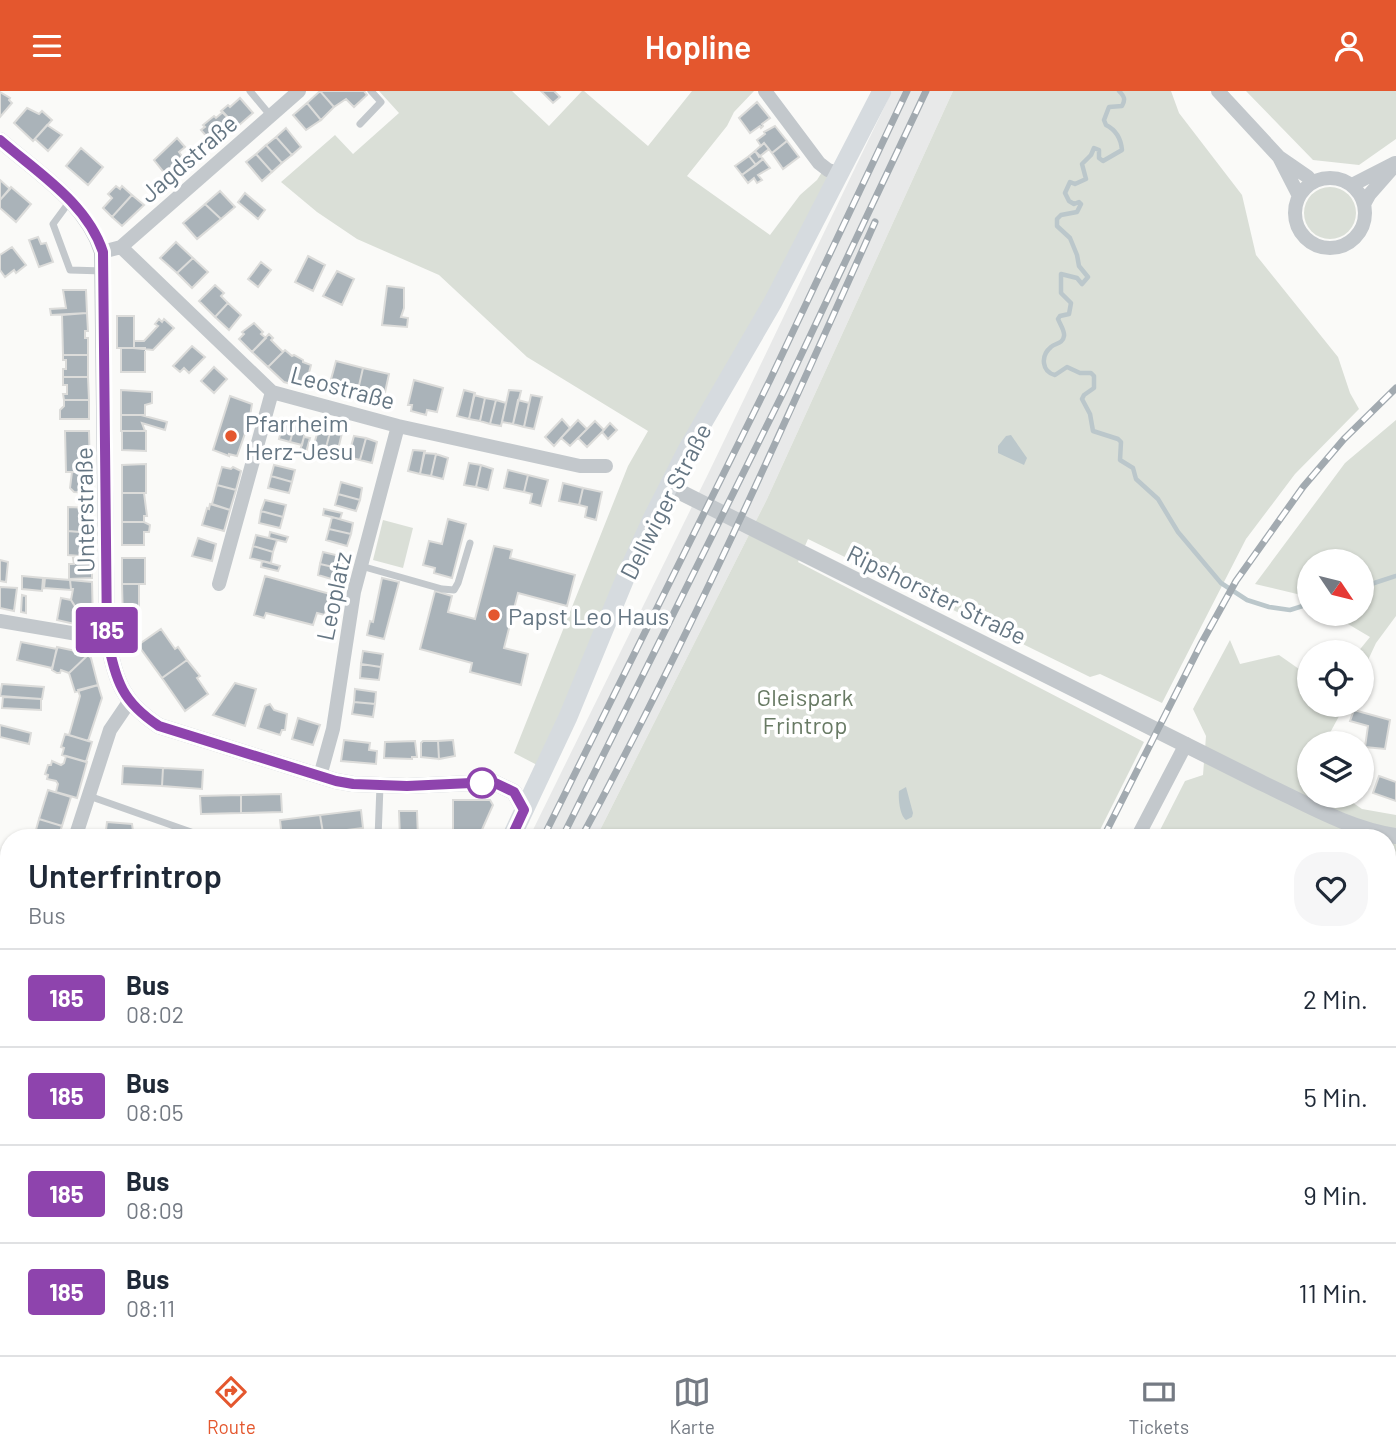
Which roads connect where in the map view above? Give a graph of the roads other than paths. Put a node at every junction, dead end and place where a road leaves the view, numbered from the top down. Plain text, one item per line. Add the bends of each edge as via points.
1 (250, 91) edge
2 (299, 91) edge
3 (371, 91) edge
4 (765, 91) edge
5 (883, 91) edge
6 (1218, 91) edge
7 (270, 115) junction
8 (360, 124) dead end
9 (0, 140) edge
10 (1279, 157) junction
11 (1396, 163) edge
12 (841, 174) junction
13 (1311, 183) junction
14 (1352, 185) junction
15 (1299, 196) junction
16 (70, 201) junction
17 (1364, 204) junction
18 (121, 247) junction
19 (103, 252) junction
20 (104, 271) junction
21 (272, 391) junction
22 (398, 426) junction
23 (606, 466) dead end
24 (668, 486) junction
25 (470, 543) dead end
26 (361, 566) junction
27 (219, 584) dead end
28 (0, 621) edge
29 (107, 639) junction
30 (129, 702) junction
31 (1186, 744) junction
32 (320, 776) junction
33 (380, 785) junction
34 (89, 796) junction
35 (524, 810) junction
36 (78, 829) edge
37 (182, 829) edge
38 (379, 829) edge
39 (515, 829) edge
40 (1143, 829) edge
41 (1365, 829) edge

1 - 7 lane
2 - 7 street, Jagdstraße
3 - 8 lane via 381,102
4 - 12 street via 819,163
5 - 12 main road, Dellwiger Straße
6 - 10 street
7 - 18 street, Jagdstraße
9 - 16 street, Unterstraße
10 - 13 street
10 - 15 street
11 - 14 street
11 - 17 street
12 - 24 main road, Dellwiger Straße
13 - 14 street via 1336,178
13 - 15 street
14 - 17 street
15 - 17 street via 1295,212 1298,229 1324,249 1354,239 1364,222
16 - 19 street, Unterstraße via 88,219
16 - 20 lane via 53,224 71,270
18 - 19 street, Jagdstraße
18 - 21 street, Leostraße
19 - 20 street, Unterstraße
20 - 29 street, Unterstraße
21 - 22 street, Leostraße
21 - 27 street
22 - 23 street, Leostraße via 580,466
22 - 26 street, Leoplatz
24 - 31 street, Ripshorster Straße
24 - 35 main road, Dellwiger Straße
25 - 26 lane via 454,590
26 - 32 street, Leoplatz via 333,729
28 - 29 street
29 - 30 street, Unterstraße via 117,679
30 - 32 street, Unterstraße via 159,726
30 - 34 street via 110,730
31 - 40 street
31 - 41 street, Ripshorster Straße
32 - 33 street, Unterstraße
33 - 35 street, Unterstraße via 493,782 514,792
33 - 38 lane
34 - 36 street
34 - 37 lane
35 - 39 main road, Dellwiger Straße

